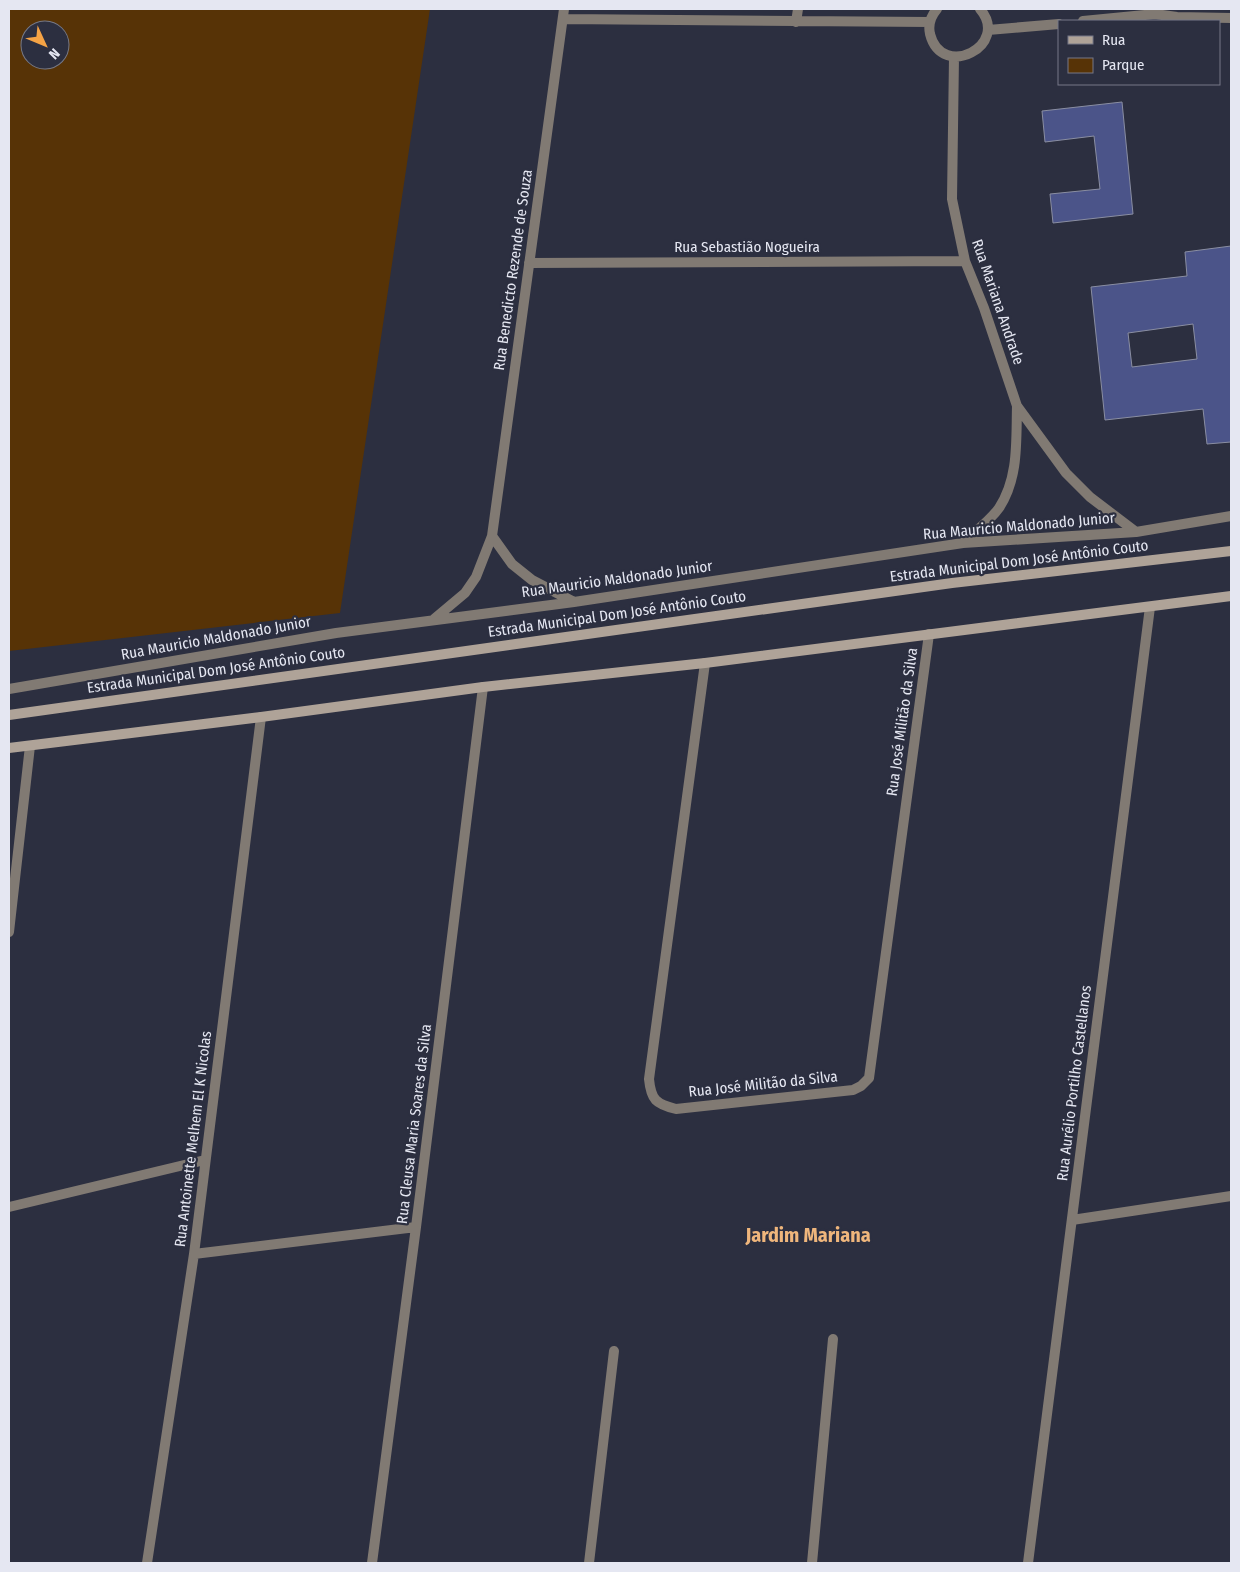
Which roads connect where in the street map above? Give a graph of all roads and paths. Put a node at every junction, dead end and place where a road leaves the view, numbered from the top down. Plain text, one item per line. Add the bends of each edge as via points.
1 (798, 9) edge
2 (937, 9) edge
3 (980, 9) edge
4 (1155, 12) edge
5 (564, 14) edge
6 (1231, 18) edge
7 (1091, 20) edge
8 (796, 22) junction
9 (930, 22) junction
10 (1058, 24) edge
11 (988, 30) junction
12 (954, 57) junction
13 (965, 261) junction
14 (529, 263) junction
15 (1017, 406) junction
16 (1231, 516) edge
17 (1136, 532) junction
18 (492, 536) junction
19 (963, 543) junction
20 (1231, 551) edge
21 (1231, 596) edge
22 (574, 602) junction
23 (1150, 607) junction
24 (434, 619) junction
25 (929, 634) junction
26 (706, 663) junction
27 (483, 687) junction
28 (9, 689) edge
29 (9, 714) edge
30 (261, 718) junction
31 (30, 746) junction
32 (9, 748) edge
33 (9, 932) edge
34 (205, 1160) junction
35 (1231, 1196) edge
36 (9, 1207) edge
37 (1072, 1220) junction
38 (416, 1227) junction
39 (194, 1254) junction
40 (832, 1340) dead end
41 (614, 1351) dead end
42 (147, 1563) edge
43 (372, 1563) edge
44 (588, 1563) edge
45 (812, 1563) edge
46 (1028, 1563) edge

1 - 8 street
2 - 9 street
3 - 11 street via 987,20
4 - 6 street via 1177,17
4 - 7 street
5 - 8 street
5 - 14 street, Rua Benedicto Rezende de Souza
8 - 9 street
9 - 12 street via 932,40 937,48
10 - 11 street
11 - 12 street via 980,48 964,57
12 - 13 street, Rua Mariana Andrade via 952,199
13 - 14 street, Rua Sebastião Nogueira
13 - 15 street, Rua Mariana Andrade
14 - 18 street, Rua Benedicto Rezende de Souza
15 - 17 street via 1066,473 1090,497
15 - 19 street via 1016,461 1011,484 998,508
16 - 17 street, Rua Mauricio Maldonado Junior
17 - 19 street, Rua Mauricio Maldonado Junior
18 - 22 street via 512,564 532,580
18 - 24 street, Rua Benedicto Rezende de Souza via 476,577 465,593
19 - 22 street, Rua Mauricio Maldonado Junior
20 - 29 main road, Estrada Municipal Dom José Antônio Couto via 952,583
21 - 23 main road
22 - 24 street, Rua Mauricio Maldonado Junior
23 - 25 main road
23 - 37 street, Rua Aurélio Portilho Castellanos
24 - 28 street, Rua Mauricio Maldonado Junior
25 - 26 main road
25 - 26 street, Rua José Militão da Silva via 869,1078 853,1090 676,1109 661,1105 650,1093 648,1079
26 - 27 main road
27 - 30 main road
27 - 38 street, Rua Cleusa Maria Soares da Silva
30 - 31 main road
30 - 34 street, Rua Antoinette Melhem El K Nicolas
31 - 32 main road
31 - 33 street
34 - 36 street
34 - 39 street, Rua Antoinette Melhem El K Nicolas
35 - 37 street
37 - 46 street, Rua Aurélio Portilho Castellanos
38 - 39 street
38 - 43 street, Rua Cleusa Maria Soares da Silva
39 - 42 street, Rua Antoinette Melhem El K Nicolas
40 - 45 street
41 - 44 street

